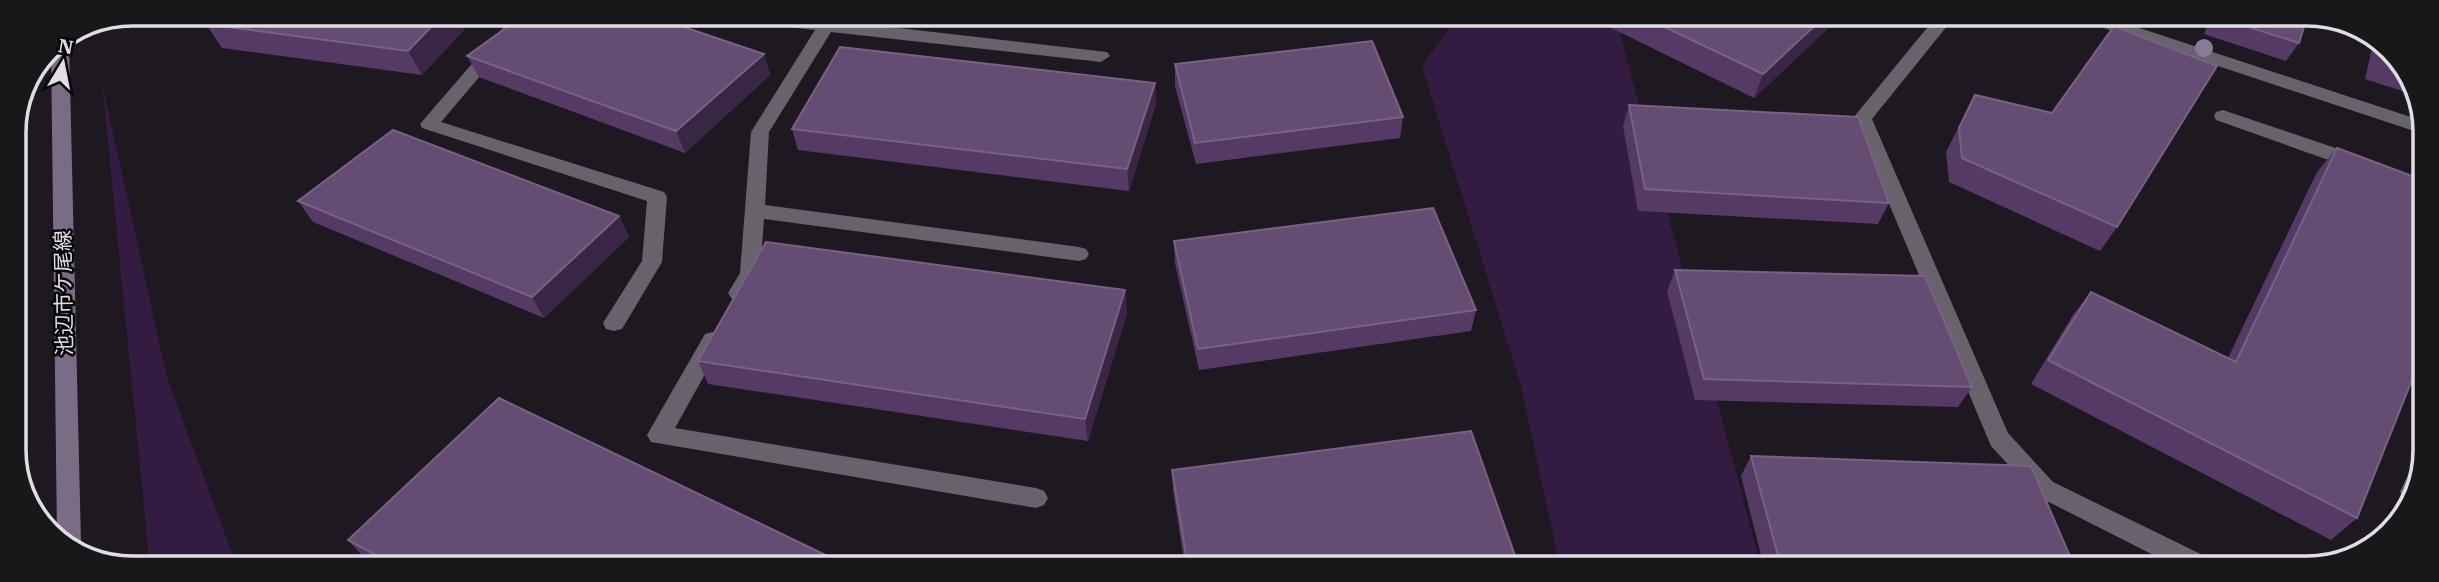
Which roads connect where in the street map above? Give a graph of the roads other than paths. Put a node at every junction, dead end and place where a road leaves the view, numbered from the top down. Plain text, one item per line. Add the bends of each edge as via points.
1 (514, 26) edge
2 (826, 26) edge
3 (853, 26) edge
4 (1939, 26) edge
5 (2117, 26) edge
6 (60, 54) edge
7 (1101, 56) dead end
8 (2223, 116) dead end
9 (2412, 124) edge
10 (2372, 168) edge
11 (755, 211) junction
12 (1079, 254) dead end
13 (614, 323) dead end
14 (1036, 498) dead end
15 (69, 535) edge
16 (2180, 556) edge

1 - 13 street via 429,124 657,197 653,262
2 - 11 street via 761,132
3 - 7 street
4 - 16 street via 1862,118 1999,439 2045,489
5 - 9 street
6 - 15 street, 池辺市ケ尾線
8 - 10 street
11 - 12 street
11 - 14 street via 750,273 659,435

